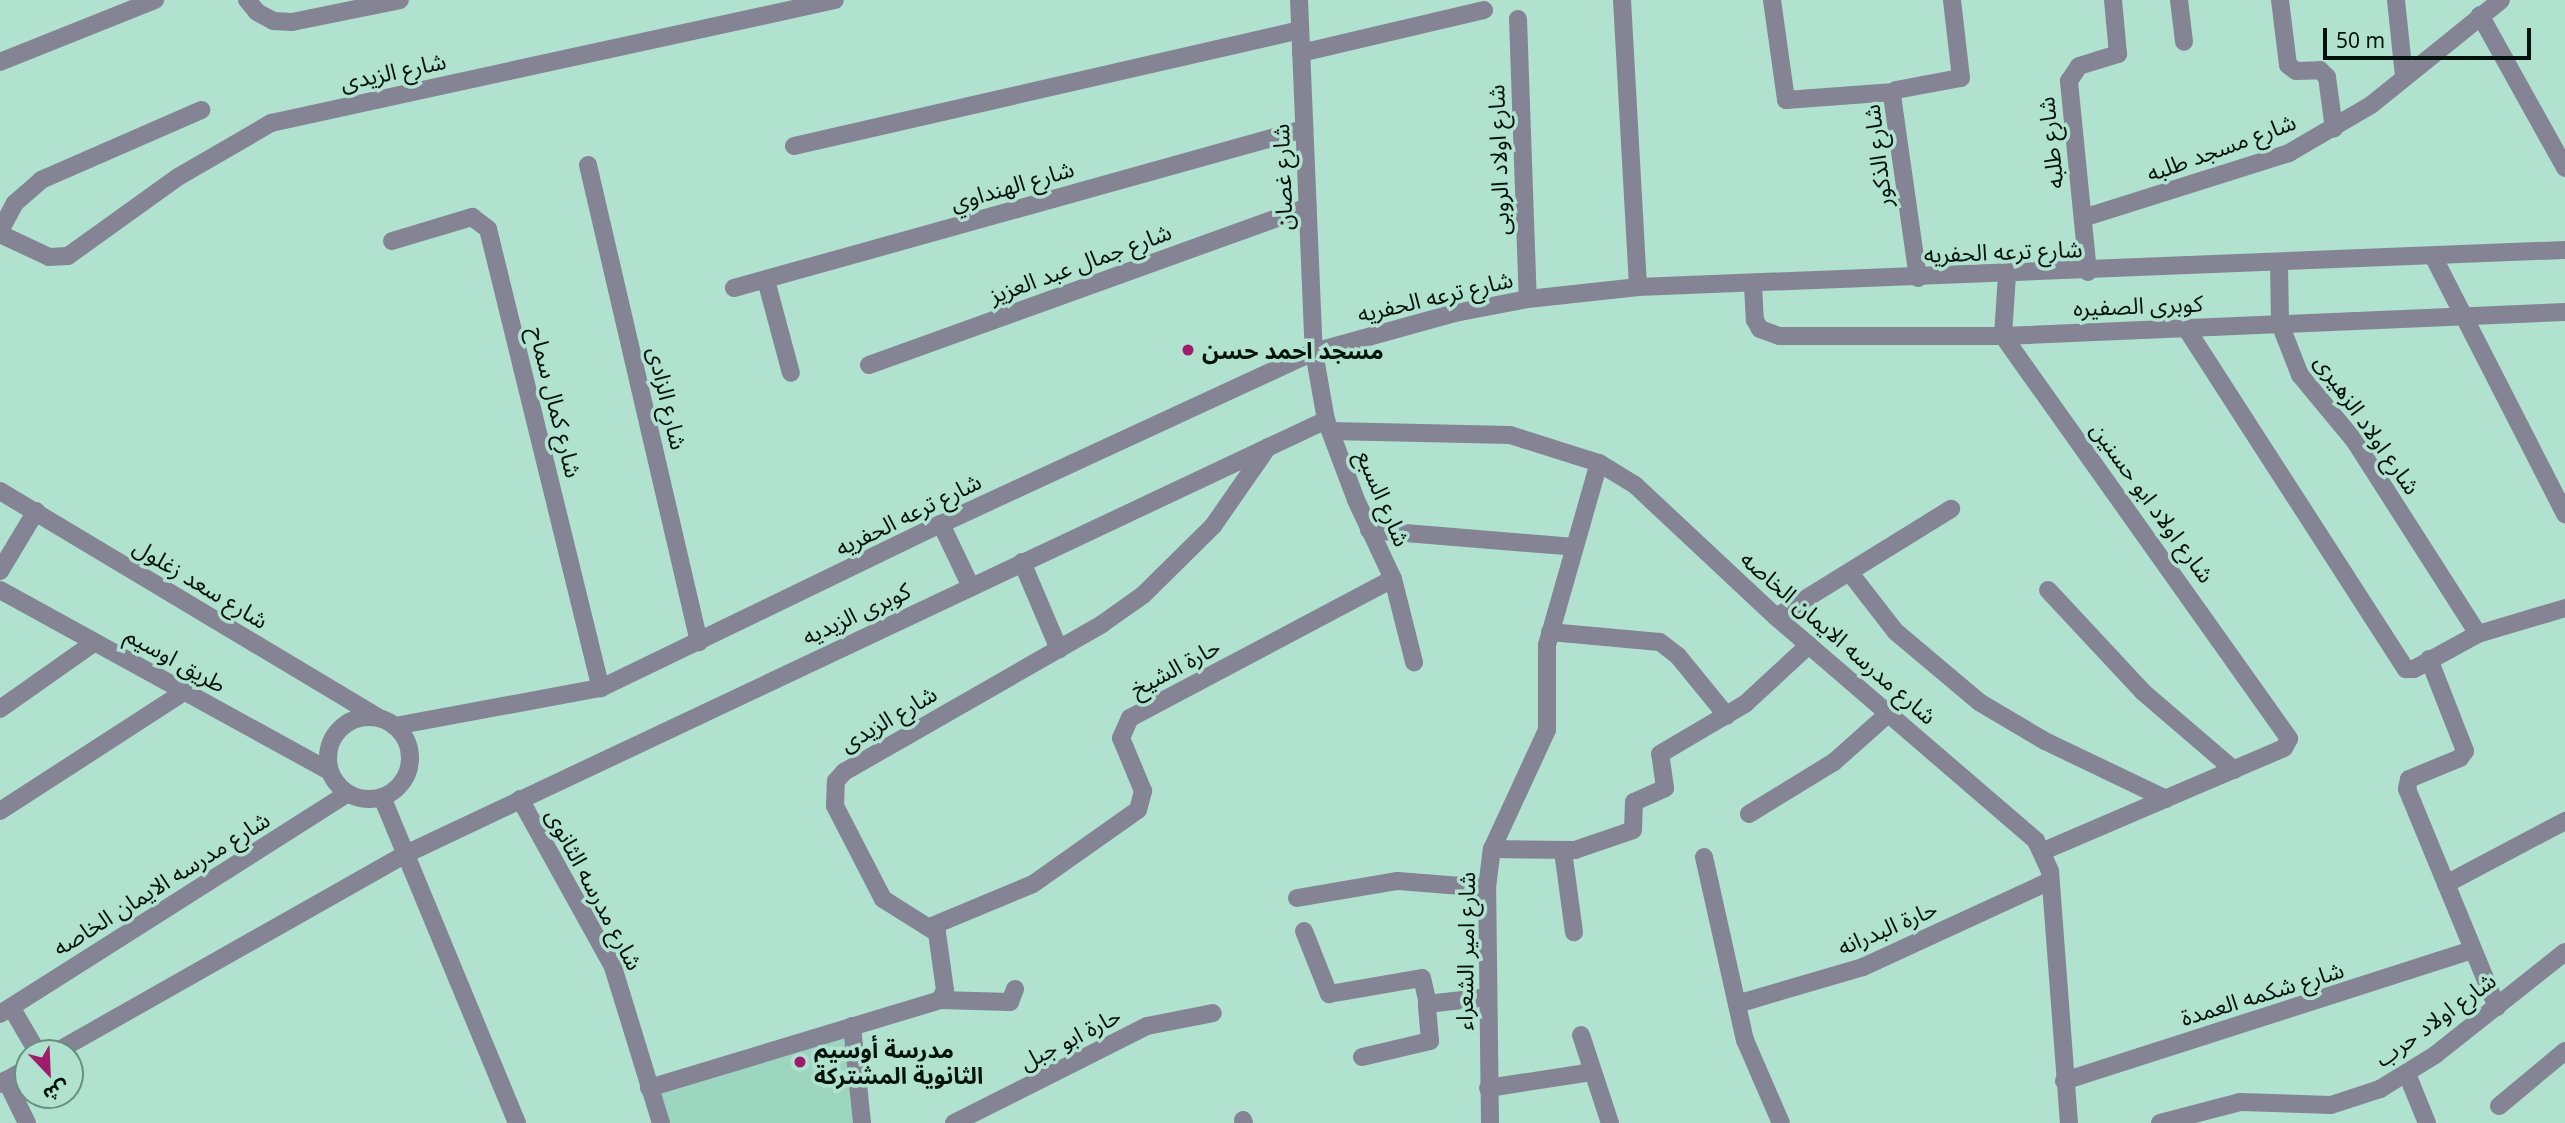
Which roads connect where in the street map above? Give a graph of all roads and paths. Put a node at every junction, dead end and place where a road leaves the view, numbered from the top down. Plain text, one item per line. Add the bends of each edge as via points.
1 (155, 0) edge
2 (247, 0) edge
3 (400, 0) edge
4 (835, 0) edge
5 (1299, 0) edge
6 (1622, 0) edge
7 (1772, 0) edge
8 (1952, 0) edge
9 (2113, 0) edge
10 (2179, 0) edge
11 (2280, 0) edge
12 (2396, 0) edge
13 (2501, 0) edge
14 (1484, 10) dead end
15 (2480, 15) junction
16 (1518, 19) dead end
17 (1300, 30) junction
18 (2184, 42) dead end
19 (1301, 53) junction
20 (0, 62) edge
21 (2404, 76) junction
22 (1894, 92) junction
23 (201, 110) dead end
24 (1304, 129) junction
25 (2334, 129) junction
26 (794, 146) dead end
27 (588, 165) dead end
28 (2565, 168) edge
29 (1307, 207) junction
30 (2082, 219) junction
31 (0, 232) edge
32 (392, 241) dead end
33 (2565, 250) edge
34 (2434, 258) junction
35 (2279, 264) junction
36 (2088, 272) junction
37 (2007, 275) junction
38 (1917, 278) junction
39 (765, 279) junction
40 (1753, 285) junction
41 (1637, 287) junction
42 (734, 288) dead end
43 (1528, 299) junction
44 (2565, 312) edge
45 (2466, 316) junction
46 (2280, 324) junction
47 (2186, 328) junction
48 (2003, 336) junction
49 (1314, 352) junction
50 (869, 365) dead end
51 (790, 373) dead end
52 (1328, 425) junction
53 (1268, 447) junction
54 (1599, 463) junction
55 (0, 491) edge
56 (1951, 509) dead end
57 (36, 512) junction
58 (2565, 514) edge
59 (941, 524) junction
60 (1369, 530) junction
61 (1574, 547) junction
62 (1022, 562) junction
63 (0, 571) edge
64 (1850, 573) junction
65 (1392, 579) junction
66 (971, 586) junction
67 (0, 590) edge
68 (2048, 590) dead end
69 (2565, 608) edge
70 (1776, 617) junction
71 (1550, 632) junction
72 (2478, 634) junction
73 (95, 642) junction
74 (699, 642) junction
75 (1809, 645) junction
76 (1059, 649) junction
77 (2429, 659) junction
78 (1414, 662) dead end
79 (601, 688) junction
80 (184, 692) junction
81 (0, 709) edge
82 (1889, 713) junction
83 (1727, 716) junction
84 (377, 717) junction
85 (395, 726) junction
86 (2234, 770) junction
87 (329, 771) junction
88 (348, 793) junction
89 (382, 797) junction
90 (520, 799) junction
91 (2166, 799) junction
92 (0, 811) edge
93 (1749, 814) dead end
94 (2565, 821) edge
95 (1492, 849) junction
96 (1563, 851) junction
97 (2043, 851) junction
98 (408, 853) junction
99 (1704, 857) dead end
100 (2050, 881) junction
101 (2446, 884) junction
102 (1487, 888) junction
103 (1297, 898) dead end
104 (932, 926) junction
105 (1304, 931) dead end
106 (1574, 932) dead end
107 (2473, 950) junction
108 (2565, 952) edge
109 (1015, 989) dead end
110 (1488, 997) junction
111 (940, 1000) junction
112 (1428, 1004) junction
113 (1737, 1004) junction
114 (2497, 1007) junction
115 (6, 1011) edge
116 (1213, 1013) dead end
117 (852, 1026) junction
118 (1581, 1035) dead end
119 (27, 1039) edge
120 (79, 1039) edge
121 (2565, 1051) edge
122 (1362, 1057) dead end
123 (1593, 1072) junction
124 (2407, 1074) junction
125 (2064, 1081) junction
126 (3, 1082) edge
127 (649, 1088) junction
128 (1489, 1088) junction
129 (2498, 1106) dead end
130 (2281, 1115) edge
131 (27, 1123) edge
132 (517, 1123) edge
133 (661, 1123) edge
134 (862, 1123) edge
135 (954, 1123) edge
136 (1490, 1123) edge
137 (1609, 1123) edge
138 (1781, 1123) edge
139 (2069, 1123) edge
140 (2160, 1123) edge
141 (2427, 1123) edge

1 - 20 street
2 - 3 street via 273,21 292,22
4 - 31 street, شارع الزيدى via 271,123 178,177 68,256 49,257
5 - 17 street, شارع غصان
6 - 41 street
7 - 22 street via 1786,100
8 - 22 street, شارع الذكور via 1961,78
9 - 30 street, شارع طلبه via 2118,54 2079,66 2069,81
10 - 18 street
11 - 25 street via 2288,65 2296,71 2324,73
12 - 21 street
13 - 15 street, شارع مسجد طلبه
14 - 19 street
15 - 21 street, شارع مسجد طلبه
15 - 28 street
16 - 43 street, شارع اولاد الروبى
17 - 19 street, شارع غصان
17 - 26 street
19 - 24 street, شارع غصان
21 - 25 street, شارع مسجد طلبه
22 - 38 street, شارع الذكور
23 - 31 street via 41,180 15,203
24 - 29 street, شارع غصان
24 - 39 street, شارع الهنداوي
25 - 30 street, شارع مسجد طلبه via 2241,171
27 - 74 street, شارع الزادى
29 - 49 street, شارع غصان
29 - 50 street, شارع جمال عبد العزيز
30 - 36 street, شارع طلبه
32 - 79 street, شارع كمال سماح via 472,217 488,229
33 - 34 street, شارع ترعه الحفريه
34 - 35 street, شارع ترعه الحفريه
34 - 45 street
35 - 36 street, شارع ترعه الحفريه
35 - 46 street, شارع اولاد الزهيرى
36 - 37 street, شارع ترعه الحفريه
37 - 38 street, شارع ترعه الحفريه
37 - 48 street
38 - 40 street, شارع ترعه الحفريه
39 - 42 street, شارع الهنداوي
39 - 51 street
40 - 41 street, شارع ترعه الحفريه
40 - 48 street, كوبرى الصفيره via 1755,320 1769,335
41 - 43 street, شارع ترعه الحفريه
43 - 49 street, شارع ترعه الحفريه via 1455,313
44 - 45 street, كوبرى الصفيره
45 - 46 street, كوبرى الصفيره
45 - 58 street
46 - 47 street, كوبرى الصفيره
46 - 72 street, شارع اولاد الزهيرى via 2301,375 2354,440
47 - 48 street, كوبرى الصفيره
47 - 77 street via 2403,666 2410,670
48 - 86 street, شارع اولاد ابو حسنين via 2286,729 2289,739 2284,748
49 - 52 street, شارع السبع
49 - 59 street, شارع ترعه الحفريه
52 - 53 street, كوبرى الزيديه
52 - 54 street, شارع مدرسه الايمان الخاصه via 1510,435
52 - 60 street, شارع السبع
53 - 62 street, كوبرى الزيديه
53 - 76 street, شارع الزيدى via 1213,526 1179,563 1132,603
54 - 61 street, شارع امير الشعراء
54 - 70 street, شارع مدرسه الايمان الخاصه via 1635,485
55 - 57 street, شارع سعد زغلول
56 - 64 street
57 - 63 street
57 - 84 street, شارع سعد زغلول
59 - 66 street
59 - 74 street, شارع ترعه الحفريه
60 - 61 street
60 - 65 street, شارع السبع
61 - 71 street, شارع امير الشعراء
62 - 66 street, كوبرى الزيديه
62 - 76 street
64 - 70 street
64 - 91 street via 1896,632 1979,702 2023,730
65 - 78 street, شارع السبع
65 - 104 street, حارة الشيخ via 1130,719 1121,738 1143,791 1138,810 1032,884
66 - 90 street, كوبرى الزيديه
67 - 73 street, طريق اوسيم
68 - 86 street via 2143,692
69 - 72 street
70 - 75 street, شارع مدرسه الايمان الخاصه
71 - 83 street via 1661,642
71 - 95 street, شارع امير الشعراء via 1546,730
72 - 77 street
73 - 80 street, طريق اوسيم
73 - 81 street
74 - 79 street, شارع ترعه الحفريه
75 - 82 street, شارع مدرسه الايمان الخاصه
75 - 83 street
76 - 104 street, شارع الزيدى via 844,772 836,781 835,806 883,899 892,909
77 - 101 street via 2465,751 2406,784
79 - 85 street, شارع ترعه الحفريه
80 - 87 street, طريق اوسيم
80 - 92 street
82 - 93 street via 1834,762
82 - 97 street, شارع مدرسه الايمان الخاصه
83 - 96 street via 1660,754 1665,788 1634,802 1633,831
84 - 85 street
84 - 87 street via 354,719 336,733 328,754
85 - 89 street via 409,746 410,759 402,782
86 - 91 street
87 - 88 street
88 - 89 street
88 - 115 street, شارع مدرسه الايمان الخاصه
89 - 98 street
90 - 98 street, كوبرى الزيديه
90 - 127 street, شارع مدرسه الثانوى via 613,967
91 - 97 street
94 - 101 street
95 - 96 street
95 - 102 street, شارع امير الشعراء
96 - 106 street
97 - 100 street
98 - 120 street
98 - 132 street
99 - 113 street
100 - 113 street, حارة البدرانه via 1863,967
100 - 125 street
101 - 107 street
102 - 103 street via 1398,881
102 - 110 street, شارع امير الشعراء
104 - 111 street via 937,933 945,990
105 - 112 street via 1329,994 1424,978
107 - 114 street
107 - 125 street, شارع شكمه العمدة
108 - 114 street, شارع اولاد حرب
109 - 111 street via 1010,1002
110 - 112 street
110 - 128 street, شارع امير الشعراء
111 - 117 street
112 - 122 street via 1430,1041
113 - 138 street via 1745,1040
114 - 124 street, شارع اولاد حرب
115 - 119 street
116 - 135 street, حارة ابو جبل via 1147,1026
117 - 127 street
117 - 134 street
118 - 123 street
121 - 129 street
123 - 128 street
123 - 137 street
124 - 130 street, شارع اولاد حرب via 2380,1089 2331,1105
124 - 141 street
125 - 139 street
126 - 131 street
127 - 133 street, شارع مدرسه الثانوى
128 - 136 street, شارع امير الشعراء
130 - 140 street, شارع اولاد حرب via 2240,1102

